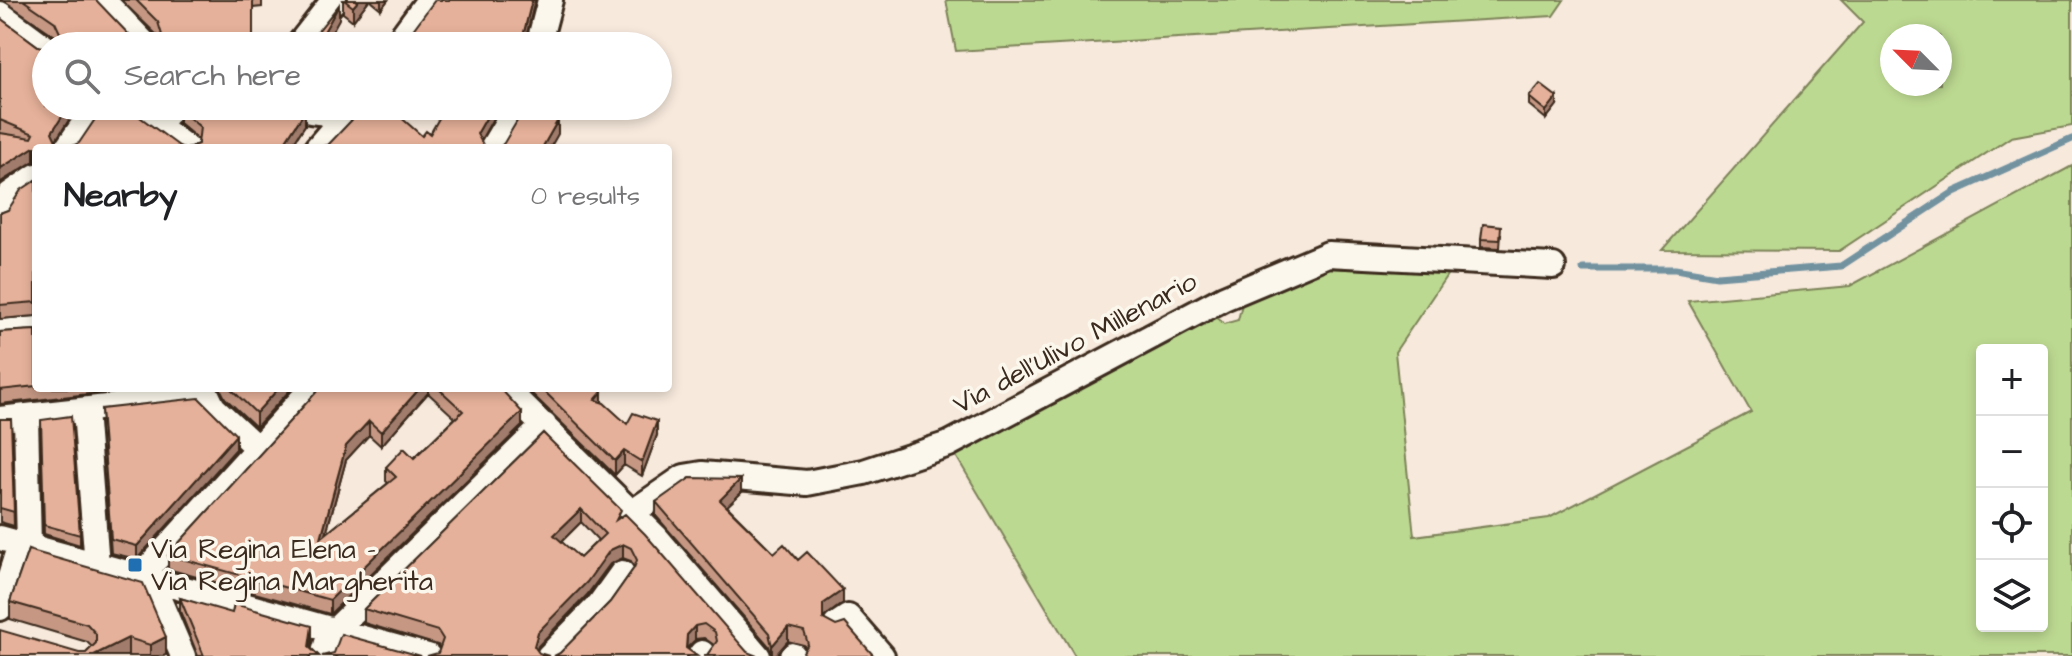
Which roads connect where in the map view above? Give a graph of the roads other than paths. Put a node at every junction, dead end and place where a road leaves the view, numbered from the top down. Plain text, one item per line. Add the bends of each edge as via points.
1 (103, 0) edge
2 (334, 0) edge
3 (550, 0) edge
4 (424, 7) edge
5 (0, 14) edge
6 (134, 32) edge
7 (309, 32) edge
8 (405, 32) edge
9 (542, 32) edge
10 (32, 38) edge
11 (86, 120) edge
12 (151, 120) edge
13 (161, 120) edge
14 (344, 120) edge
15 (509, 120) edge
16 (157, 124) junction
17 (70, 144) edge
18 (182, 144) edge
19 (321, 144) edge
20 (494, 144) edge
21 (32, 179) edge
22 (0, 212) edge
23 (1553, 266) dead end
24 (32, 329) edge
25 (0, 332) edge
26 (205, 392) edge
27 (308, 392) edge
28 (509, 392) edge
29 (85, 411) junction
30 (26, 417) junction
31 (0, 419) edge
32 (544, 425) junction
33 (256, 447) junction
34 (633, 512) junction
35 (16, 543) edge
36 (97, 565) junction
37 (622, 573) dead end
38 (145, 577) junction
39 (0, 608) edge
40 (836, 625) edge
41 (333, 630) junction
42 (183, 656) edge
43 (323, 656) edge
44 (428, 656) edge
45 (549, 656) edge
46 (758, 656) edge
47 (882, 656) edge

1 - 6 street
2 - 7 street
3 - 9 street
4 - 8 street
5 - 10 street
11 - 17 street
12 - 16 street
13 - 16 street
14 - 19 street
15 - 20 street
16 - 18 street
21 - 22 street via 10,194
23 - 34 street, Via dell'Ulivo Millenario via 1328,254 1224,298 949,444 864,472 807,483 684,477
24 - 25 street
26 - 29 street
26 - 33 street
27 - 33 street
28 - 32 street
29 - 30 street
29 - 36 street
30 - 31 street
30 - 35 street
32 - 34 street
32 - 41 street
33 - 38 street
34 - 46 street
35 - 36 street
35 - 39 street
36 - 38 street
37 - 45 street
38 - 41 street
38 - 42 street
40 - 47 street via 848,617
41 - 43 street
41 - 44 street

